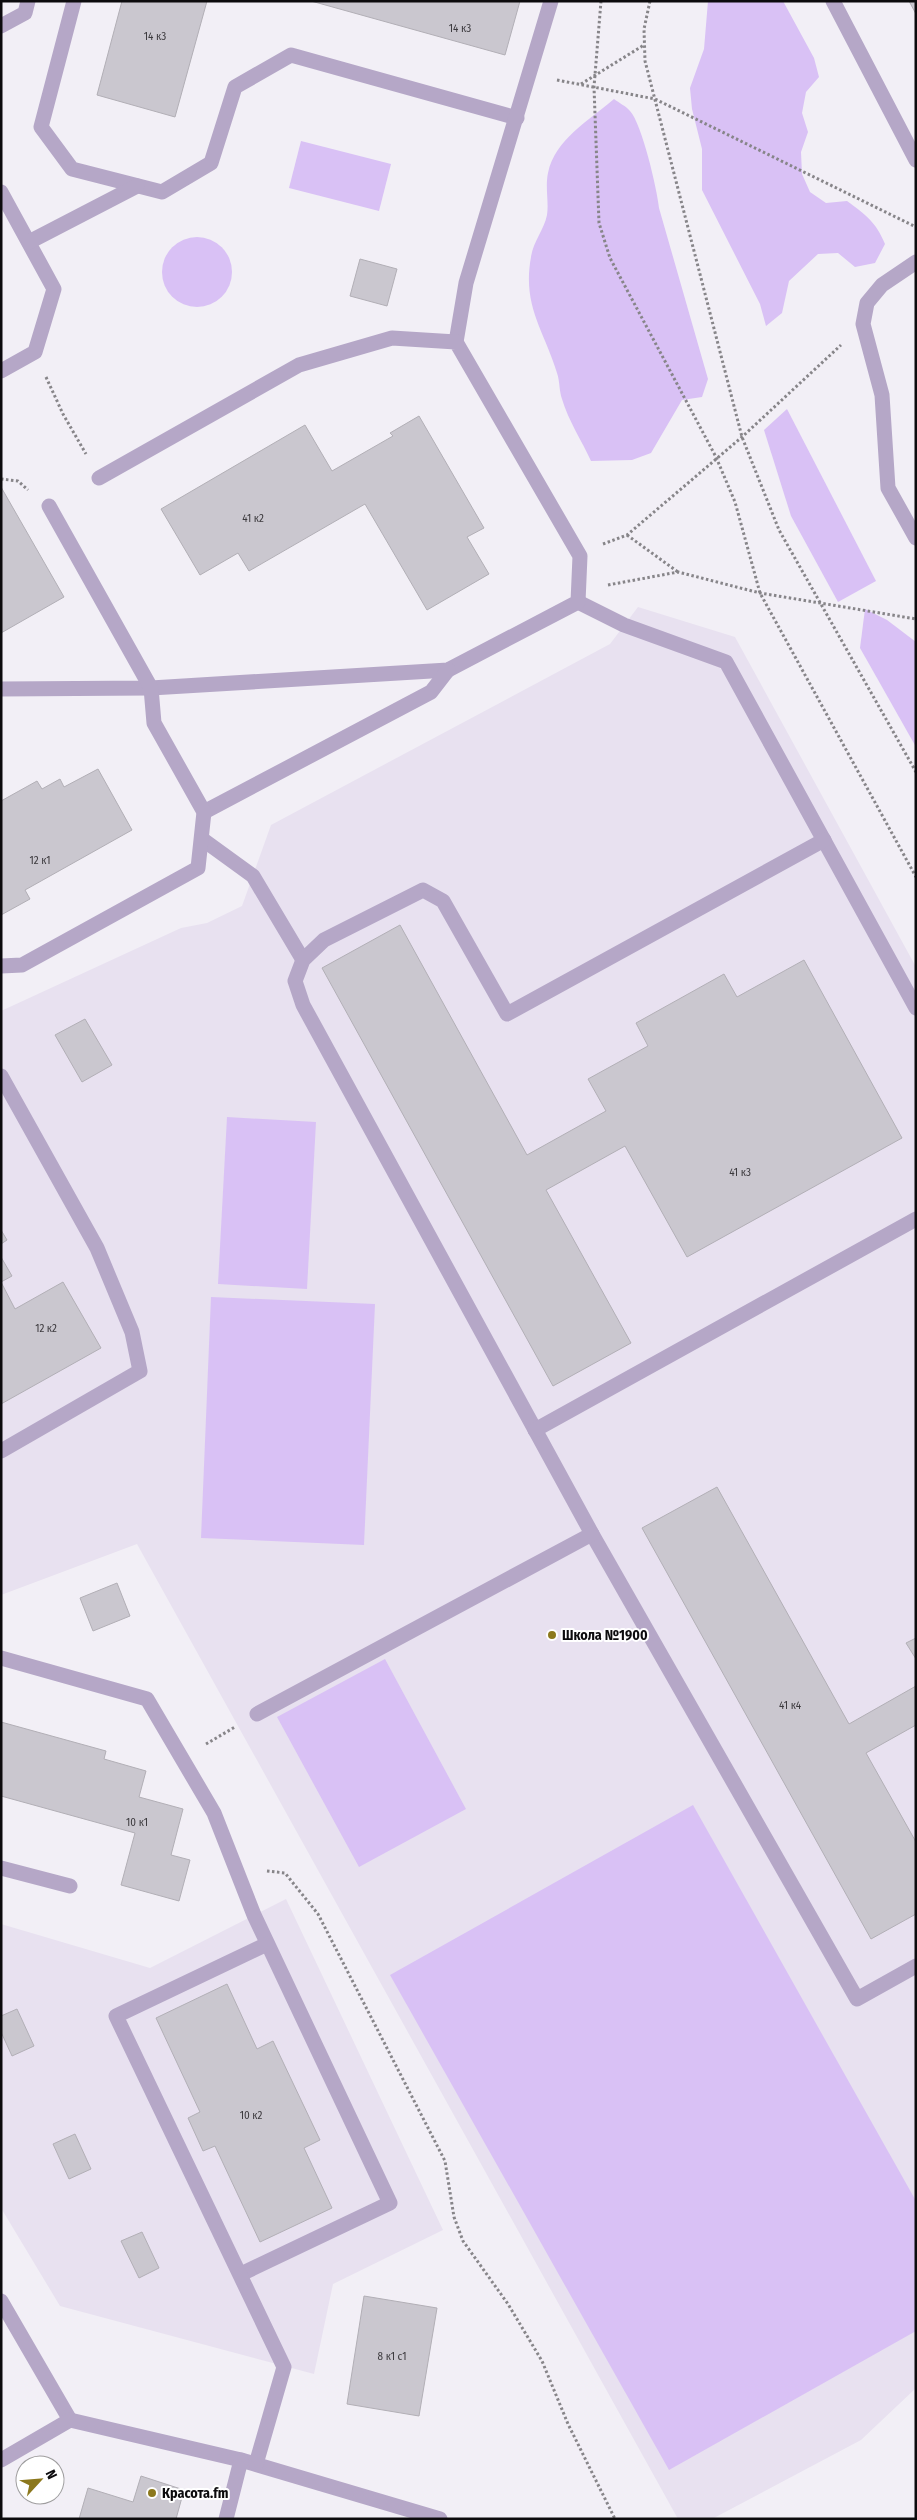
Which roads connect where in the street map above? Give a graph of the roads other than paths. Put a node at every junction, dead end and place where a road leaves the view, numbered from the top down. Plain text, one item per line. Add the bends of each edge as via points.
1 (28, 1) edge
2 (74, 1) edge
3 (551, 1) edge
4 (833, 1) edge
5 (1, 26) edge
6 (517, 118) junction
7 (916, 160) edge
8 (137, 186) junction
9 (1, 192) edge
10 (29, 242) junction
11 (916, 262) edge
12 (456, 342) junction
13 (1, 370) edge
14 (99, 478) dead end
15 (49, 506) dead end
16 (916, 538) edge
17 (578, 596) junction
18 (448, 670) junction
19 (151, 688) junction
20 (1, 689) edge
21 (204, 812) junction
22 (202, 839) junction
23 (824, 840) junction
24 (303, 960) junction
25 (1, 966) edge
26 (916, 1008) edge
27 (1, 1076) edge
28 (916, 1219) edge
29 (534, 1430) junction
30 (1, 1451) edge
31 (592, 1534) junction
32 (1, 1658) edge
33 (257, 1714) dead end
34 (1, 1868) edge
35 (70, 1886) dead end
36 (267, 1944) junction
37 (916, 1966) edge
38 (241, 2274) junction
39 (1, 2301) edge
40 (70, 2420) junction
41 (1, 2460) edge
42 (241, 2460) junction
43 (256, 2464) junction
44 (226, 2519) edge
45 (440, 2519) edge

1 - 5 lane via 25,14
2 - 8 lane via 41,127 72,169
3 - 6 lane
4 - 7 lane
6 - 8 lane via 291,55 235,87 211,163 162,192
6 - 12 lane via 466,283
8 - 10 lane
9 - 10 lane
10 - 13 lane via 54,289 35,352
11 - 16 lane via 882,285 867,303 863,324 882,395 888,488
12 - 14 lane via 392,338 299,365
12 - 17 lane via 580,556
15 - 19 lane
17 - 18 lane
17 - 23 lane via 624,625 726,662
18 - 19 lane
18 - 21 lane via 431,692
19 - 20 lane
19 - 21 lane via 154,723
21 - 22 lane
22 - 24 lane via 253,876
22 - 25 lane via 198,868 22,965
23 - 24 lane via 507,1014 443,901 423,890 324,940
23 - 26 lane
24 - 29 lane via 295,981 303,1005
27 - 30 lane via 97,1248 132,1332 140,1371
28 - 29 lane
29 - 31 lane
31 - 33 lane
31 - 37 lane via 857,1999
32 - 36 lane via 147,1698 214,1813
34 - 35 lane
36 - 38 lane via 390,2204
36 - 38 lane via 116,2016
38 - 43 lane via 284,2366
39 - 40 lane
40 - 41 lane
40 - 42 lane
42 - 43 lane
42 - 44 lane
43 - 45 lane

